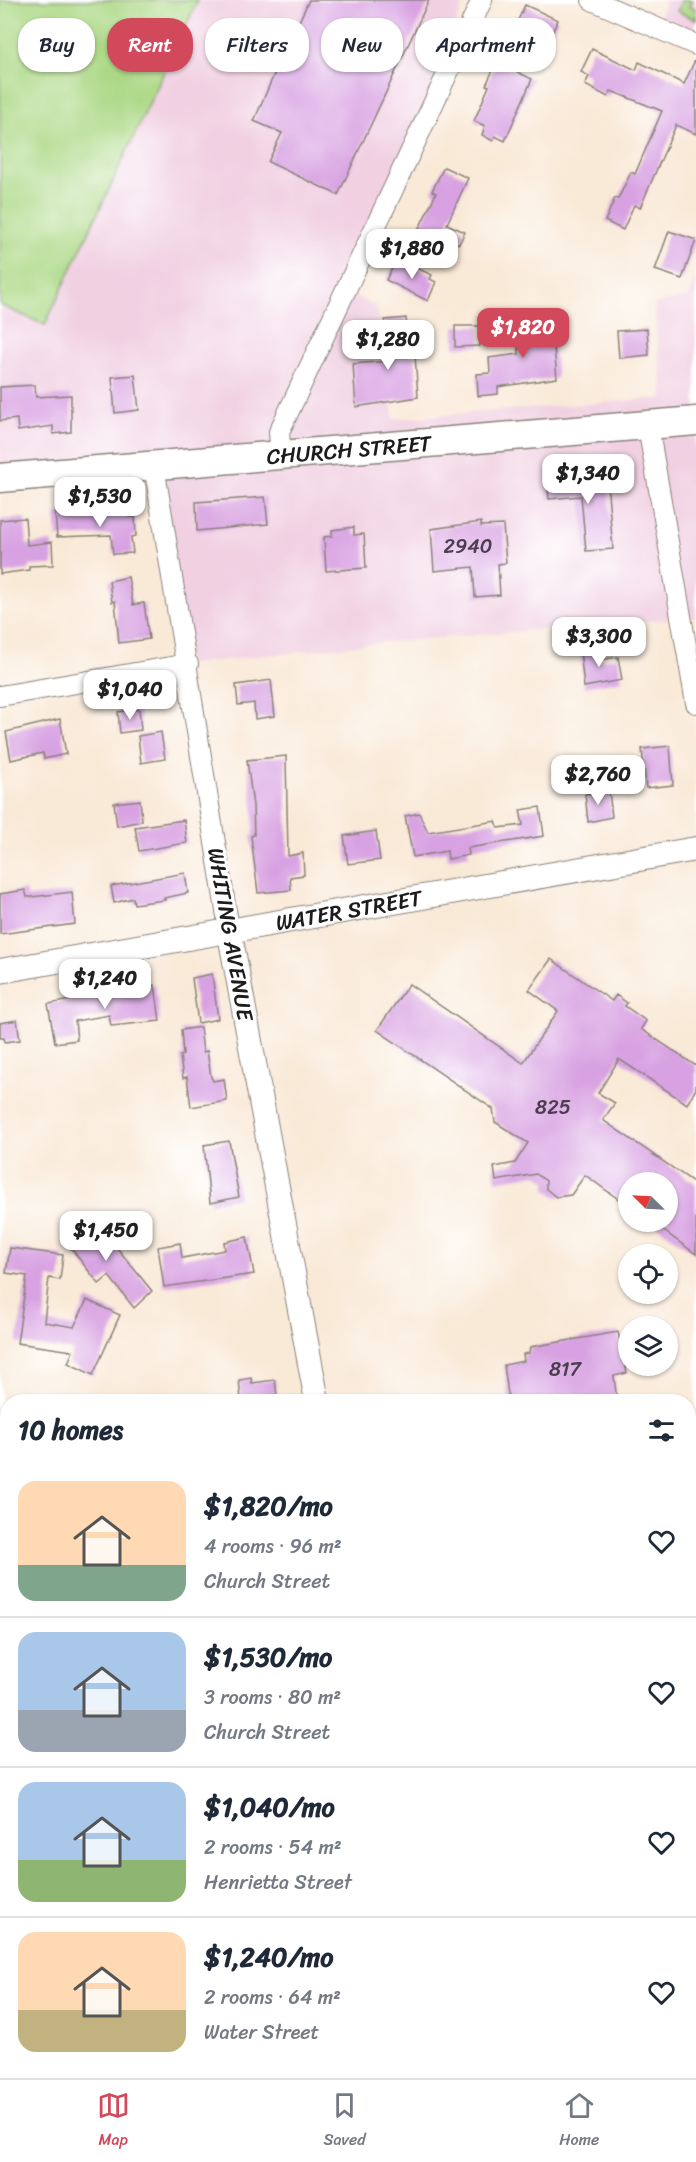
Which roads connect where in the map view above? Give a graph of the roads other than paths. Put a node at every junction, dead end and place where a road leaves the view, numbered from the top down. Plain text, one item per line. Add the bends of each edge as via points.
1 (482, 0) edge
2 (592, 0) edge
3 (696, 45) edge
4 (696, 421) edge
5 (648, 426) junction
6 (281, 456) junction
7 (154, 465) junction
8 (0, 478) edge
9 (188, 664) junction
10 (0, 696) edge
11 (696, 703) edge
12 (696, 849) edge
13 (229, 929) junction
14 (0, 970) edge
15 (316, 1394) edge

1 - 6 street via 279,432
2 - 3 street
4 - 5 main road, CHURCH STREET
5 - 6 main road, CHURCH STREET
5 - 11 street
6 - 7 main road, CHURCH STREET
7 - 8 main road, CHURCH STREET
7 - 9 street, WHITING AVENUE
9 - 10 street
9 - 13 street, WHITING AVENUE
12 - 13 street, WATER STREET
13 - 14 street, WATER STREET
13 - 15 street, WHITING AVENUE

